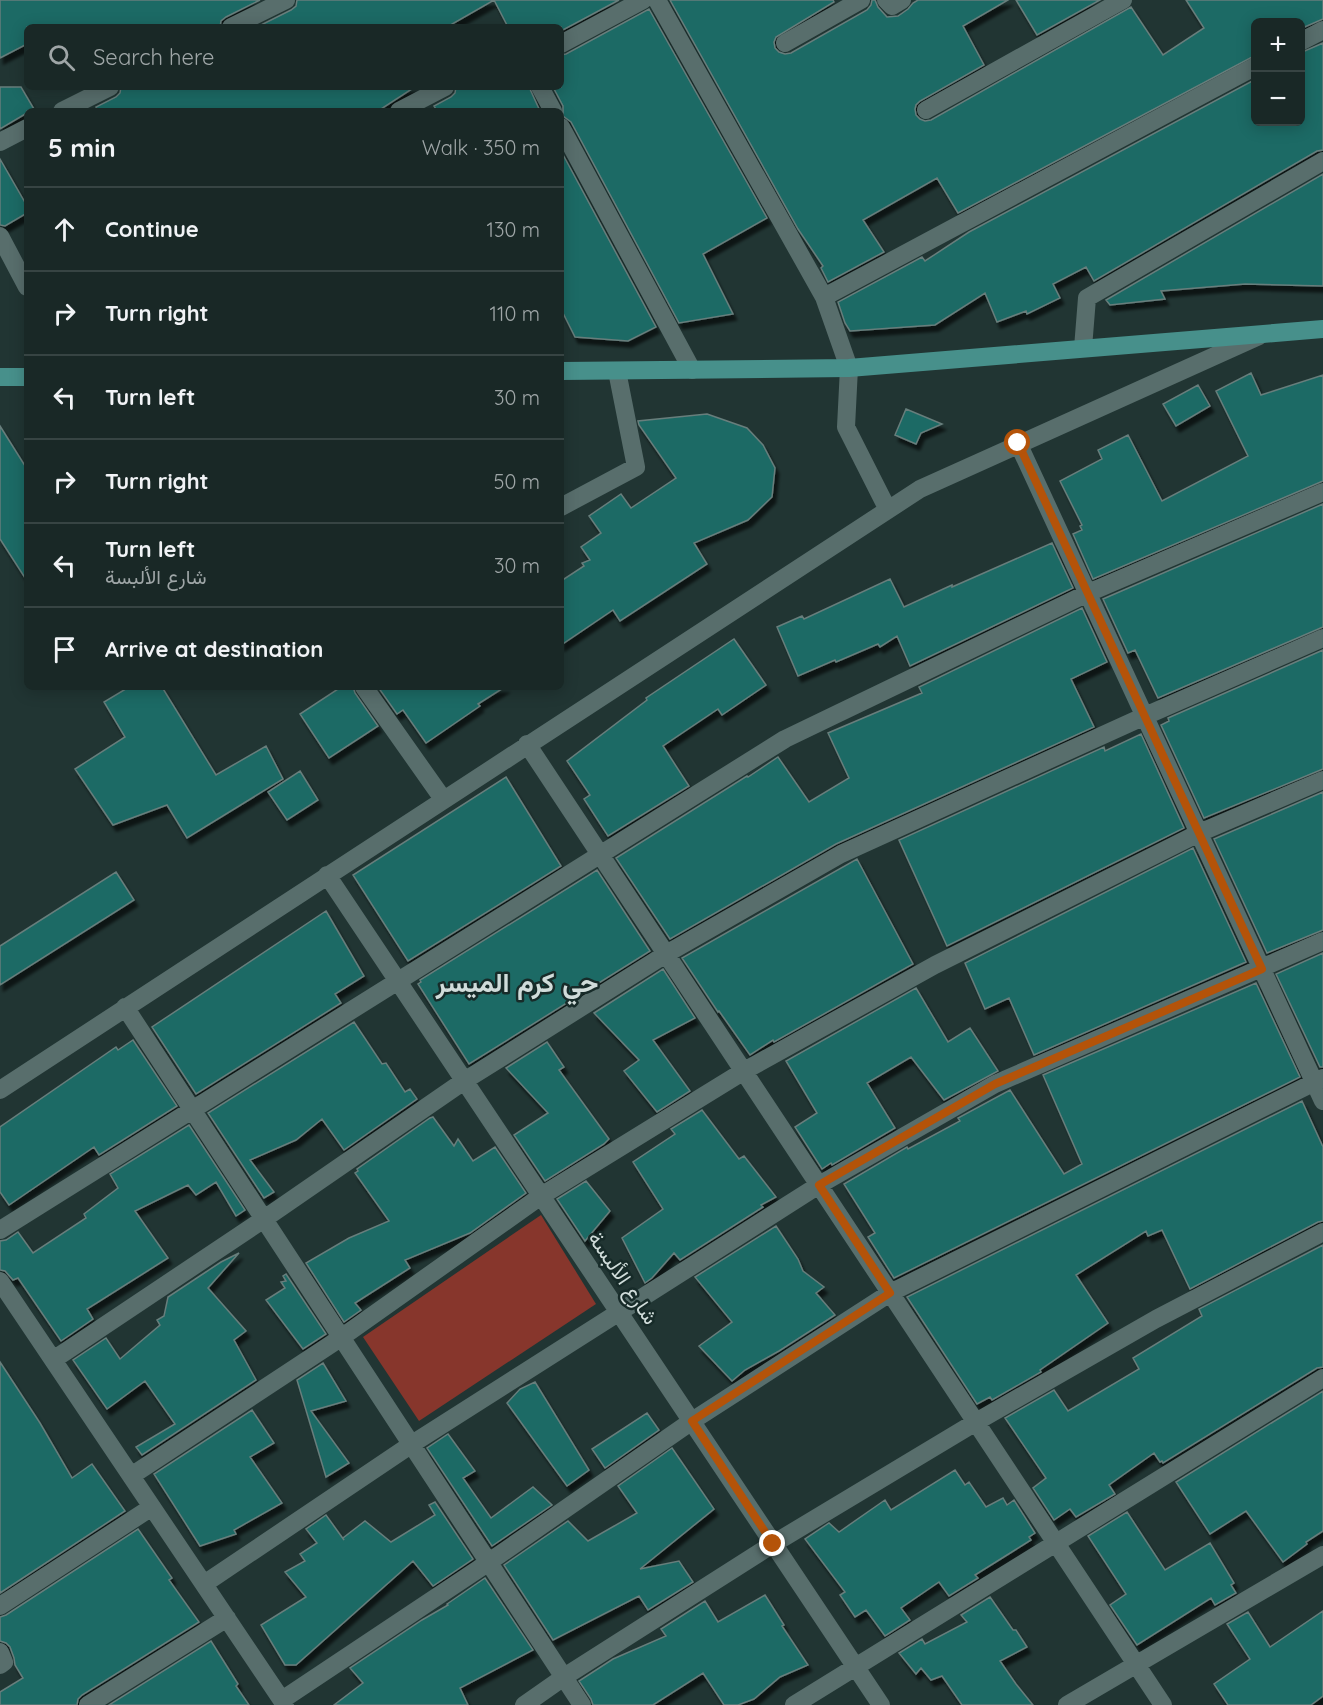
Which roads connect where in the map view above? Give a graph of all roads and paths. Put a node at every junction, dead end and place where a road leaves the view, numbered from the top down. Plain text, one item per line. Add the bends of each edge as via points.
1 (286, 0) edge
2 (643, 0) edge
3 (657, 0) edge
4 (861, 0) edge
5 (886, 0) edge
6 (903, 0) edge
7 (1123, 0) edge
8 (237, 24) edge
9 (1323, 30) edge
10 (1305, 39) edge
11 (564, 42) edge
12 (785, 43) dead end
13 (1251, 69) edge
14 (104, 90) edge
15 (439, 90) edge
16 (542, 90) edge
17 (68, 108) edge
18 (405, 108) edge
19 (551, 108) edge
20 (926, 110) dead end
21 (24, 130) edge
22 (564, 132) edge
23 (0, 142) edge
24 (1323, 161) edge
25 (0, 236) edge
26 (24, 281) edge
27 (824, 297) junction
28 (1323, 329) edge
29 (1263, 334) junction
30 (1083, 348) junction
31 (849, 368) junction
32 (692, 370) junction
33 (564, 371) edge
34 (617, 371) junction
35 (0, 377) edge
36 (24, 377) edge
37 (1018, 443) junction
38 (1323, 492) edge
39 (564, 505) edge
40 (888, 510) junction
41 (1088, 593) junction
42 (1323, 638) edge
43 (366, 690) edge
44 (1145, 716) junction
45 (528, 744) junction
46 (1323, 780) edge
47 (443, 799) junction
48 (1199, 833) junction
49 (600, 855) junction
50 (327, 875) junction
51 (1323, 941) edge
52 (666, 954) junction
53 (1262, 969) junction
54 (397, 982) junction
55 (125, 1007) junction
56 (744, 1071) junction
57 (1318, 1080) edge
58 (464, 1081) junction
59 (0, 1090) edge
60 (1323, 1101) edge
61 (192, 1110) junction
62 (819, 1185) junction
63 (541, 1196) junction
64 (264, 1219) junction
65 (0, 1230) edge
66 (1323, 1232) edge
67 (2, 1287) edge
68 (890, 1293) junction
69 (619, 1312) junction
70 (342, 1338) junction
71 (53, 1360) junction
72 (1323, 1378) edge
73 (692, 1421) junction
74 (976, 1422) junction
75 (412, 1444) junction
76 (131, 1476) junction
77 (152, 1507) junction
78 (1056, 1543) junction
79 (773, 1544) junction
80 (1323, 1555) edge
81 (489, 1562) junction
82 (204, 1584) junction
83 (0, 1606) edge
84 (227, 1618) junction
85 (0, 1652) edge
86 (0, 1665) edge
87 (1137, 1665) junction
88 (855, 1666) junction
89 (564, 1677) junction
90 (283, 1702) edge
91 (88, 1705) edge
92 (524, 1705) edge
93 (582, 1705) edge
94 (794, 1705) edge
95 (881, 1705) edge
96 (1067, 1705) edge
97 (1163, 1705) edge

1 - 8 street
2 - 11 street
3 - 27 street
4 - 12 street
5 - 6 street via 892,6
7 - 20 street
9 - 10 street
13 - 27 street
14 - 17 street
15 - 18 street
16 - 19 street
21 - 23 street
22 - 32 street
24 - 30 street via 1088,298
25 - 26 street
27 - 31 street
28 - 29 main road
29 - 30 main road
29 - 37 street
30 - 31 main road
31 - 32 main road
31 - 40 street via 846,427
32 - 34 main road
33 - 34 main road
34 - 39 street via 636,467
35 - 36 main road
37 - 40 street via 920,489
37 - 41 street
38 - 41 street
40 - 45 street
41 - 44 street
41 - 49 street via 785,739
42 - 44 street
43 - 47 street
44 - 48 street
44 - 52 street via 841,855
45 - 47 street
45 - 49 street
46 - 48 street
47 - 50 street
48 - 53 street
48 - 56 street via 934,965
49 - 52 street
49 - 54 street
50 - 54 street, شارع الألبسة
50 - 55 street
51 - 53 street
52 - 56 street
52 - 58 street
53 - 57 street
53 - 62 street via 995,1084
54 - 58 street, شارع الألبسة
54 - 61 street
55 - 59 street
55 - 61 street
56 - 62 street
56 - 63 street
57 - 60 street
57 - 68 street
58 - 63 street, شارع الألبسة
58 - 64 street
61 - 64 street
61 - 65 street
62 - 68 street
62 - 69 street
63 - 69 street, شارع الألبسة
63 - 70 street
64 - 70 street
64 - 71 street
66 - 74 street via 1156,1319
67 - 71 street
68 - 73 street
68 - 74 street
69 - 73 street, شارع الألبسة
69 - 75 street
70 - 75 street
70 - 76 street
71 - 76 street
72 - 78 street
73 - 79 street, شارع الألبسة
73 - 81 street
74 - 78 street
74 - 79 street
75 - 81 street
75 - 82 street
76 - 77 street
77 - 82 street
77 - 83 street
78 - 87 street
78 - 88 street
79 - 88 street, شارع الألبسة
79 - 89 street
80 - 87 street
81 - 89 street
81 - 90 street
82 - 84 street
84 - 90 street
84 - 91 street
85 - 86 street via 4,1662
87 - 96 street
87 - 97 street
88 - 94 street
88 - 95 street, شارع الألبسة
89 - 92 street
89 - 93 street

